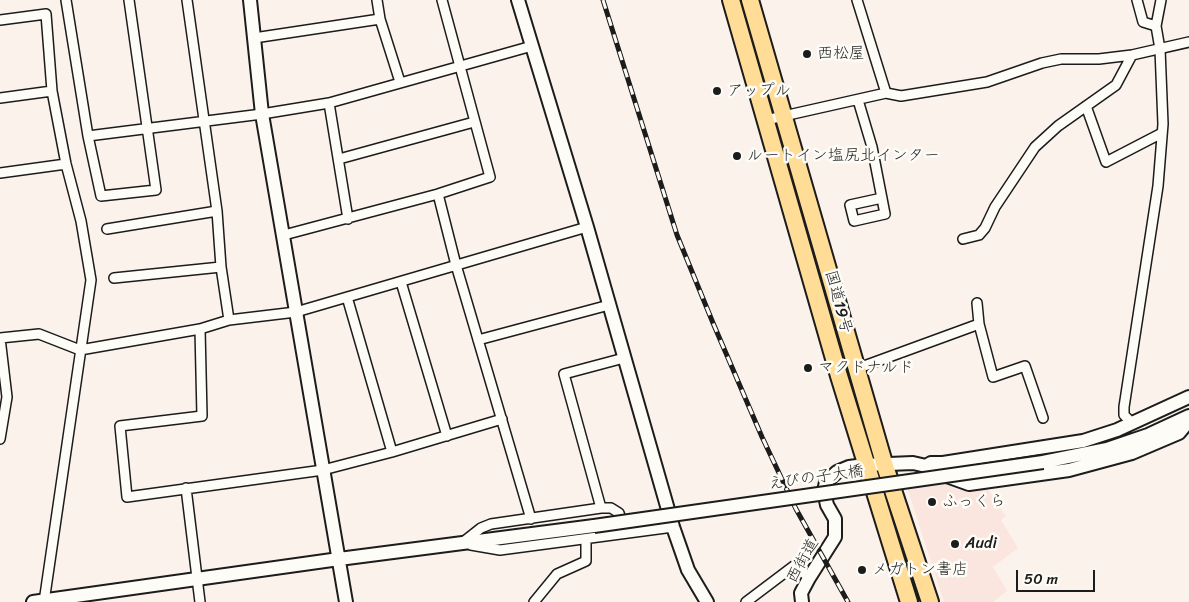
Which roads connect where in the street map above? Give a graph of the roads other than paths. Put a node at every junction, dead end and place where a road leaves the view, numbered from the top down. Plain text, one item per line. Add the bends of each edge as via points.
1 (66, 0) edge
2 (129, 0) edge
3 (187, 0) edge
4 (250, 0) edge
5 (377, 0) edge
6 (442, 0) edge
7 (518, 0) edge
8 (731, 0) edge
9 (750, 0) edge
10 (857, 0) edge
11 (1137, 0) edge
12 (1161, 0) edge
13 (380, 19) junction
14 (0, 20) edge
15 (1156, 26) junction
16 (254, 38) junction
17 (1189, 42) edge
18 (532, 46) junction
19 (1160, 49) junction
20 (1132, 55) junction
21 (459, 67) junction
22 (400, 82) junction
23 (52, 91) junction
24 (886, 93) junction
25 (0, 98) edge
26 (858, 100) junction
27 (329, 102) junction
28 (1086, 106) junction
29 (262, 114) junction
30 (783, 116) junction
31 (205, 120) junction
32 (766, 120) junction
33 (474, 122) junction
34 (148, 128) junction
35 (1162, 133) junction
36 (88, 136) junction
37 (339, 159) junction
38 (66, 164) junction
39 (0, 174) edge
40 (438, 194) junction
41 (882, 198) dead end
42 (217, 211) junction
43 (348, 219) junction
44 (587, 227) junction
45 (107, 230) dead end
46 (284, 235) junction
47 (963, 239) dead end
48 (456, 265) junction
49 (221, 267) junction
50 (114, 278) dead end
51 (401, 282) junction
52 (347, 298) junction
53 (977, 303) dead end
54 (609, 305) junction
55 (296, 312) junction
56 (229, 320) junction
57 (979, 324) junction
58 (200, 328) junction
59 (0, 338) edge
60 (478, 340) junction
61 (80, 350) junction
62 (624, 358) junction
63 (856, 369) junction
64 (1189, 397) edge
65 (1189, 416) edge
66 (1043, 418) dead end
67 (502, 419) junction
68 (1189, 420) edge
69 (1131, 422) junction
70 (447, 436) junction
71 (0, 438) edge
72 (392, 452) junction
73 (884, 462) junction
74 (865, 464) junction
75 (926, 466) junction
76 (323, 470) junction
77 (186, 488) junction
78 (601, 508) junction
79 (531, 519) junction
80 (673, 527) junction
81 (626, 533) junction
82 (586, 539) junction
83 (461, 544) junction
84 (339, 559) junction
85 (809, 578) junction
86 (197, 579) junction
87 (41, 602) edge
88 (200, 602) edge
89 (346, 602) edge
90 (534, 602) edge
91 (707, 602) edge
92 (746, 602) edge
93 (802, 602) edge
94 (909, 602) edge
95 (930, 602) edge

1 - 36 street
2 - 34 street
3 - 31 street
4 - 16 street
5 - 13 street
6 - 21 street
7 - 18 street
8 - 32 highway, 国道19号
9 - 30 highway, 国道19号
10 - 24 street
11 - 15 street via 1143,22
12 - 15 street
13 - 16 street
13 - 22 street
14 - 23 street via 46,14
15 - 19 street
16 - 29 street
17 - 19 street
18 - 21 street
18 - 44 street
19 - 20 street
19 - 35 street
20 - 24 street via 1061,59 987,82 901,96
20 - 28 street via 1116,85
21 - 22 street
21 - 33 street
22 - 27 street
23 - 25 street
23 - 38 street
24 - 26 street
26 - 30 street
26 - 41 street
27 - 29 street
27 - 37 street
28 - 35 street via 1106,162
28 - 47 street via 1035,147 995,207 985,228 979,235
29 - 31 street
29 - 46 street
30 - 32 street
30 - 63 highway, 国道19号
31 - 34 street
31 - 42 street
32 - 74 highway, 国道19号
33 - 37 street
33 - 40 street via 490,177
34 - 36 street
34 - 36 street via 156,190 101,196
35 - 69 street via 1158,186 1124,407 1124,415
37 - 43 street
38 - 39 street
38 - 61 street via 92,280
40 - 43 street
40 - 48 street
42 - 45 street
42 - 49 street
43 - 46 street
44 - 48 street
44 - 54 street
46 - 55 street
48 - 51 street
48 - 60 street
49 - 50 street
49 - 56 street
51 - 52 street
51 - 70 street
52 - 55 street
52 - 72 street
53 - 57 street
54 - 60 street
54 - 62 street
55 - 56 street
55 - 76 street
56 - 58 street
57 - 63 street
57 - 66 street via 993,377 1025,366
58 - 61 street
58 - 77 street via 202,416 120,426 127,498
59 - 61 street via 38,334
59 - 71 street via 7,397
60 - 67 street
61 - 87 street via 67,456
62 - 78 street via 564,374
62 - 80 street
63 - 73 highway, 国道19号
64 - 69 street
65 - 83 street, えびの子大橋, bridge via 1107,449 1043,462
67 - 70 street
67 - 79 street
68 - 75 street via 1179,433 1115,459 1069,470 969,484
69 - 75 street via 1083,441
70 - 72 street
72 - 76 street
73 - 74 street, 西街道
73 - 75 street, 西街道
73 - 95 highway, 国道19号
74 - 85 street, 西街道 via 837,472 826,482 826,500 835,519 835,537
74 - 94 highway, 国道19号
76 - 77 street
76 - 84 street
77 - 86 street
78 - 79 street
78 - 81 street via 611,508 618,513
79 - 83 street via 490,524
80 - 81 street
80 - 91 street via 688,570
81 - 82 street
82 - 83 street via 500,550
82 - 90 street via 586,561 558,574
83 - 84 street, えびの子大橋
84 - 86 street, えびの子大橋
84 - 89 street
85 - 92 street via 795,565
85 - 93 street, 西街道 via 801,593
86 - 87 street, えびの子大橋
86 - 88 street

